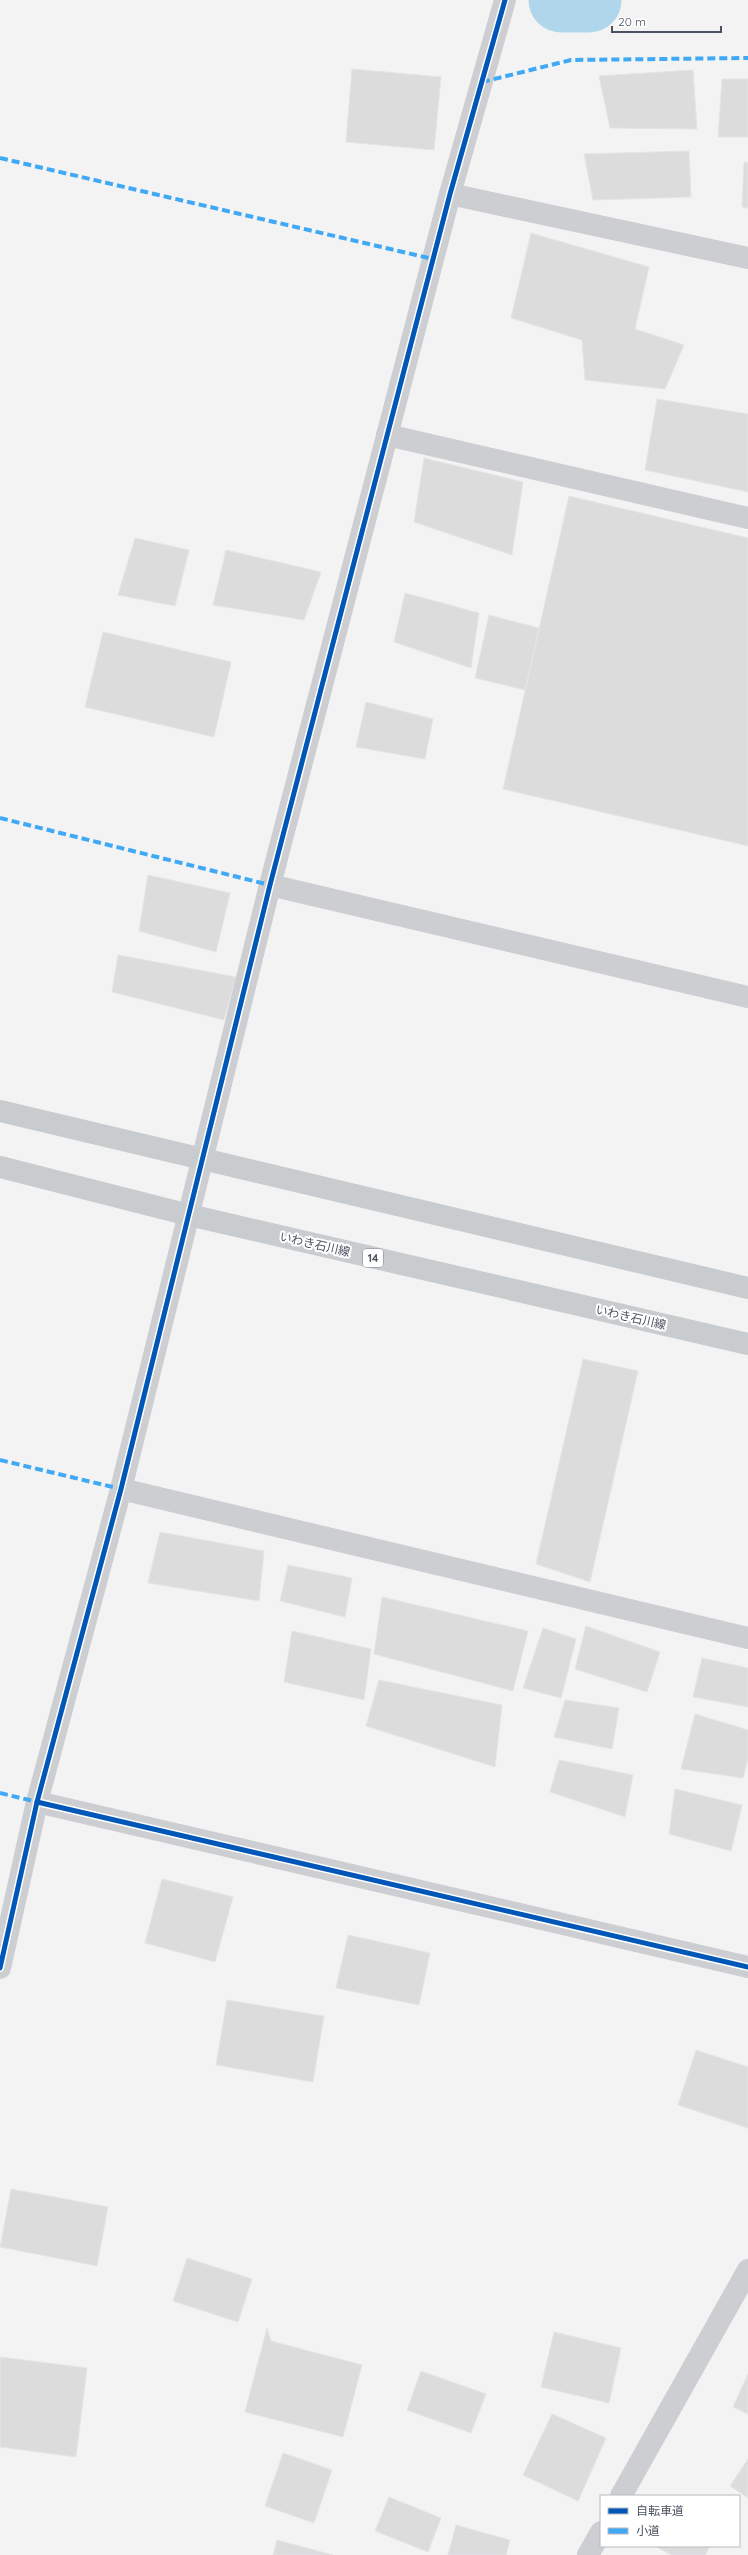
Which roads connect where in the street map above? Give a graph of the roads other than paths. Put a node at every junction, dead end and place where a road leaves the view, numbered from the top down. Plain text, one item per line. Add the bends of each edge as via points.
1 (505, 0) edge
2 (450, 194) junction
3 (748, 258) edge
4 (386, 436) junction
5 (748, 518) edge
6 (270, 885) junction
7 (748, 997) edge
8 (0, 1111) edge
9 (202, 1158) junction
10 (0, 1167) edge
11 (189, 1215) junction
12 (748, 1288) edge
13 (748, 1344) edge
14 (121, 1489) junction
15 (748, 1638) edge
16 (37, 1802) junction
17 (748, 1967) edge
18 (0, 1968) edge
19 (748, 2270) edge
20 (622, 2495) edge
21 (600, 2534) edge
22 (588, 2555) edge

1 - 2 street
2 - 3 street
2 - 4 street
4 - 5 street
4 - 6 street
6 - 7 street
6 - 9 street
8 - 9 main road
9 - 11 street
9 - 12 main road
10 - 11 main road, いわき石川線 / 14
11 - 13 main road, いわき石川線 / 14
11 - 14 street
14 - 15 street
14 - 16 street
16 - 17 street
16 - 18 street
19 - 20 street
21 - 22 street

